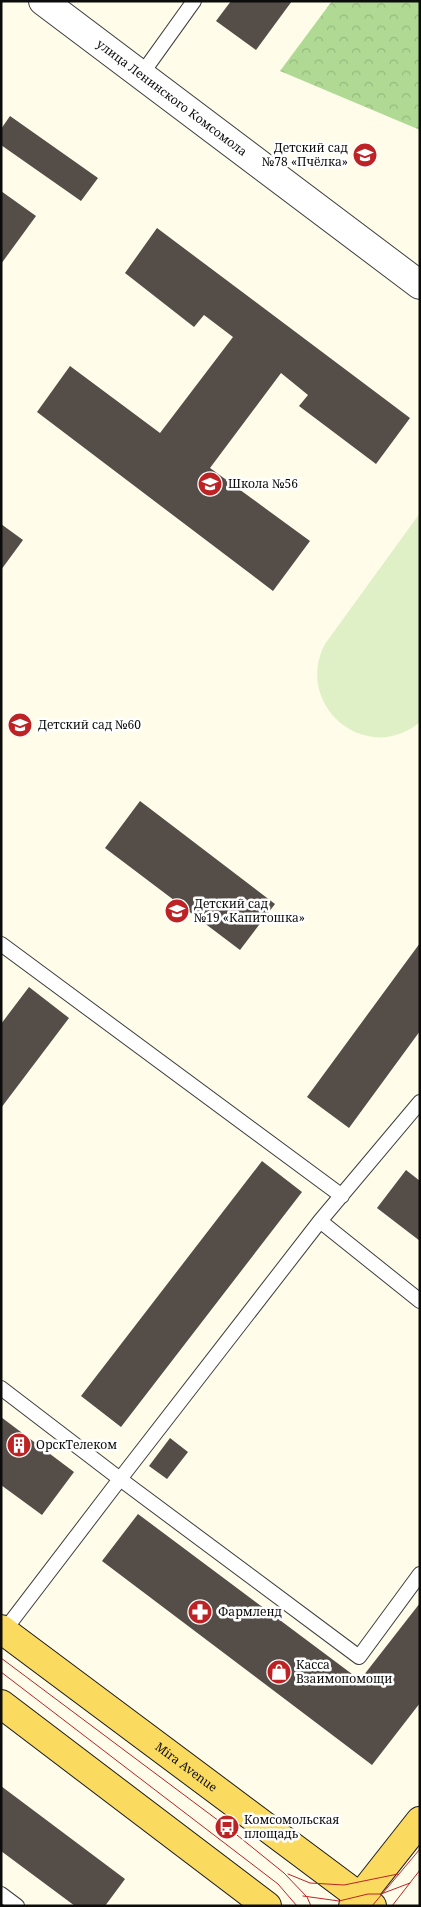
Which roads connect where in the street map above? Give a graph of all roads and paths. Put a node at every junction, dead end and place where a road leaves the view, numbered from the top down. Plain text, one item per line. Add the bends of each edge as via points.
1 (43, 1) edge
2 (194, 1) edge
3 (142, 75) junction
4 (420, 285) edge
5 (3, 950) edge
6 (420, 1102) edge
7 (342, 1196) junction
8 (320, 1221) junction
9 (420, 1301) edge
10 (1, 1388) edge
11 (120, 1479) junction
12 (420, 1574) edge
13 (3, 1630) edge
14 (1, 1704) edge
15 (420, 1821) edge
16 (1, 1894) edge
17 (362, 1903) edge
18 (17, 1906) edge
19 (267, 1906) edge

1 - 3 street, улица Ленинского Комсомола
2 - 3 lane
3 - 4 street, улица Ленинского Комсомола
5 - 7 lane
6 - 7 lane
7 - 8 lane
8 - 9 lane
8 - 11 lane
10 - 11 lane
11 - 12 lane via 359,1657
11 - 13 lane
13 - 17 main road, Mira Avenue
14 - 19 main road
15 - 17 main road
16 - 18 lane

